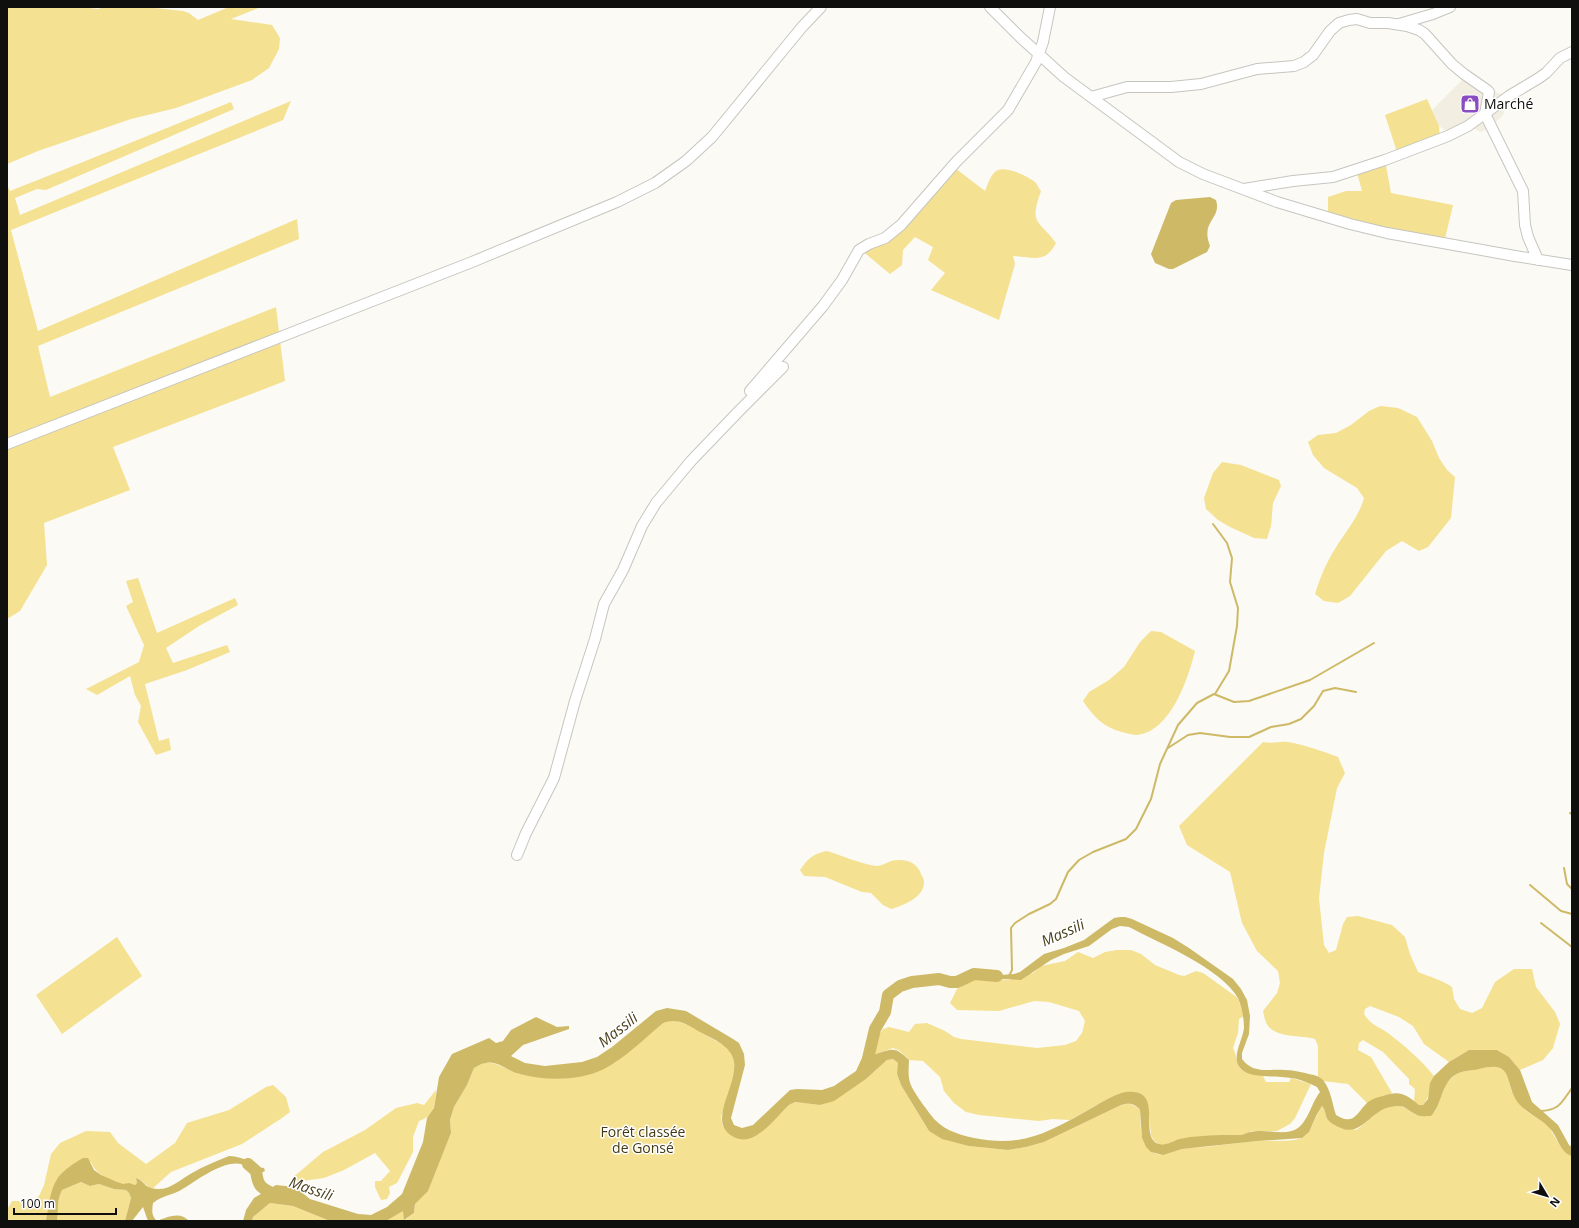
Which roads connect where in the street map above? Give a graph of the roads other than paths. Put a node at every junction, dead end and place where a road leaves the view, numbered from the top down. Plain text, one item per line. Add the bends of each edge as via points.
1 (821, 7) edge
2 (990, 7) edge
3 (1050, 7) edge
4 (1450, 7) edge
5 (1397, 25) junction
6 (1572, 52) edge
7 (1039, 53) junction
8 (1091, 97) junction
9 (1485, 114) junction
10 (1242, 190) junction
11 (1538, 260) junction
12 (1572, 265) edge
13 (783, 367) dead end
14 (730, 414) dead end
15 (7, 444) edge
16 (518, 855) dead end

1 - 15 street via 712,137 686,161 655,183 617,202 472,262
2 - 7 street
3 - 7 street
4 - 5 street
5 - 8 street via 1356,19 1339,23 1330,31 1313,56 1294,66 1257,69 1171,87 1127,87
5 - 9 street via 1425,34 1464,74 1487,90 1489,97
6 - 9 street via 1560,58 1546,72
7 - 8 street via 1064,77
7 - 14 street via 1008,110 956,162 901,225 885,238 859,250 823,306
8 - 10 street via 1179,162
9 - 10 street via 1448,136 1339,175
9 - 11 street via 1523,191 1525,225
10 - 11 street via 1387,233
11 - 12 street
13 - 16 street via 690,461 656,503 642,526 623,570 604,604 554,778 526,833

